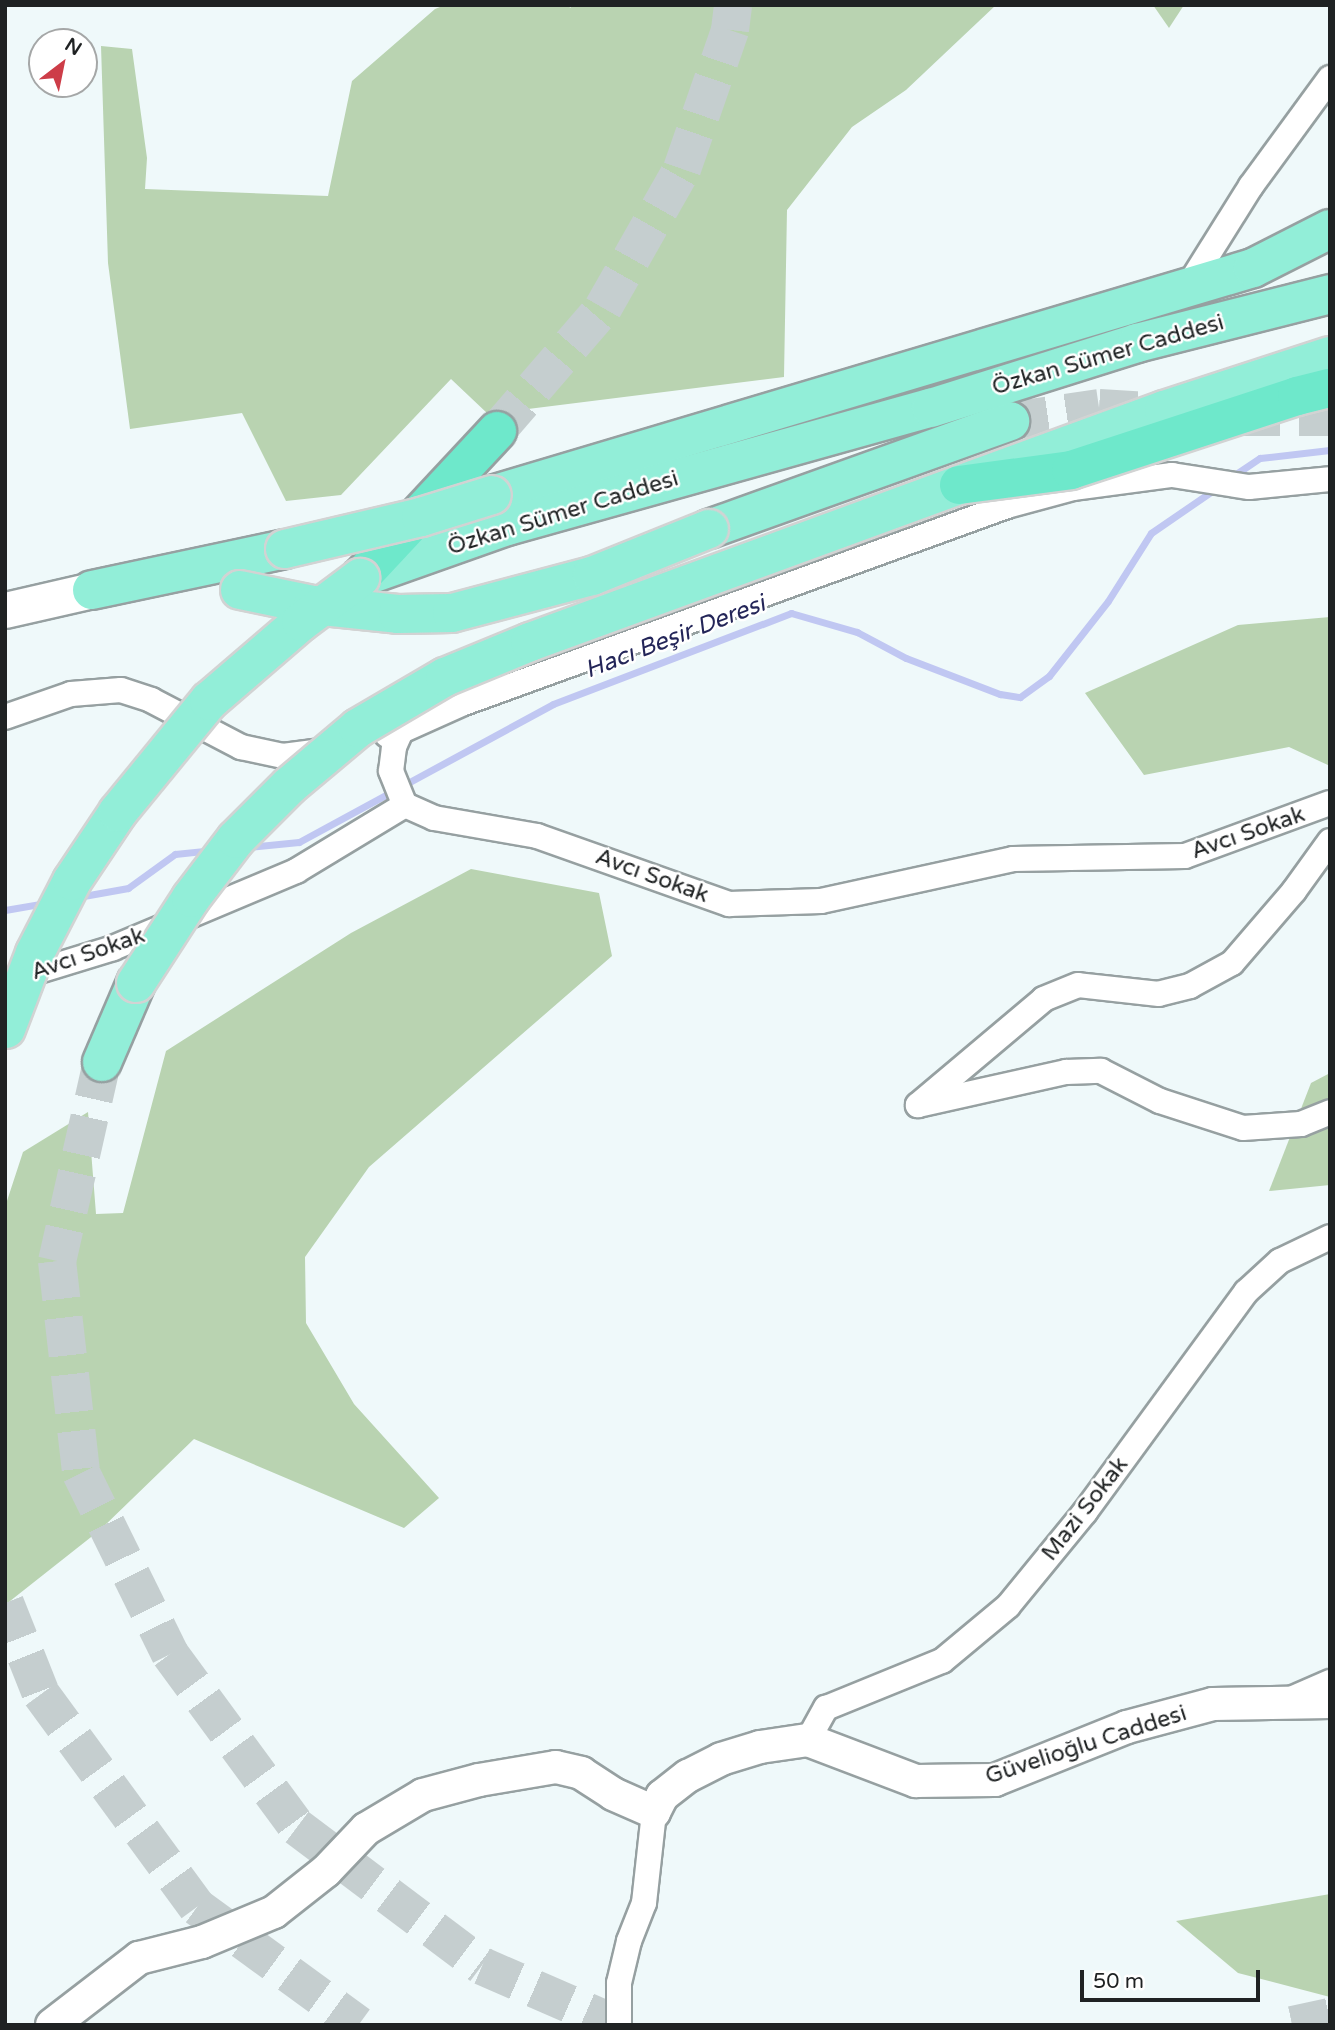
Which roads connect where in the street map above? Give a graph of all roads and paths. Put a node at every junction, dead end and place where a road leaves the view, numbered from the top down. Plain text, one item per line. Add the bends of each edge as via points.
1 (1330, 78) edge
2 (1330, 229) edge
3 (1187, 288) junction
4 (1330, 294) edge
5 (1330, 356) edge
6 (1330, 388) edge
7 (1010, 421) tunnel mouth
8 (497, 431) tunnel mouth
9 (1330, 479) edge
10 (959, 485) junction
11 (360, 578) junction
12 (92, 590) junction
13 (5, 610) edge
14 (5, 717) edge
15 (401, 731) junction
16 (1330, 803) edge
17 (405, 805) junction
18 (1330, 841) edge
19 (5, 982) edge
20 (5, 1030) edge
21 (102, 1062) tunnel mouth
22 (1330, 1112) edge
23 (1330, 1237) edge
24 (1330, 1682) edge
25 (1287, 1701) junction
26 (1330, 1702) edge
27 (808, 1740) junction
28 (654, 1812) junction
29 (52, 2025) edge
30 (619, 2025) edge

1 - 3 street via 1251,186
2 - 3 main road via 1253,268
3 - 12 main road, bridge via 421,517
4 - 11 main road, Özkan Sümer Caddesi via 1138,343 931,408 507,526
5 - 10 main road, bridge
6 - 10 highway, bridge via 1071,470
7 - 12 main road, bridge via 592,576 452,613 398,614 313,605 240,590
8 - 11 highway
9 - 15 street via 1250,487 1171,475 1073,488 1007,506 461,704
10 - 21 main road, bridge via 530,642 445,677 358,728 289,786 236,839 136,983
11 - 20 main road, Özkan Sümer Caddesi, bridge via 209,701 117,812 72,881 35,953
12 - 13 main road
14 - 15 street via 71,694 121,690 151,700 241,747 283,756
15 - 17 street via 391,771
16 - 17 street, Avcı Sokak via 1185,856 1013,859 821,901 729,904 537,836 434,818
17 - 19 street, Avcı Sokak via 296,871 113,948
18 - 22 street, Avcı Sokak via 1232,963 1190,986 1159,994 1078,985 1044,999 918,1105 1066,1072 1101,1071 1160,1101 1243,1128 1301,1124
23 - 27 street, Mazi Sokak via 1280,1261 1246,1292 1085,1512 1008,1606 942,1661 826,1708
24 - 25 street
25 - 26 street, Güvelioğlu Caddesi
25 - 27 street, Güvelioğlu Caddesi via 1213,1704 1139,1724 995,1780 916,1782
27 - 28 street via 721,1759 662,1796
28 - 29 street via 581,1773 556,1766 423,1795 366,1829 326,1871 274,1912 202,1941 139,1958
28 - 30 street via 644,1903 619,1983

